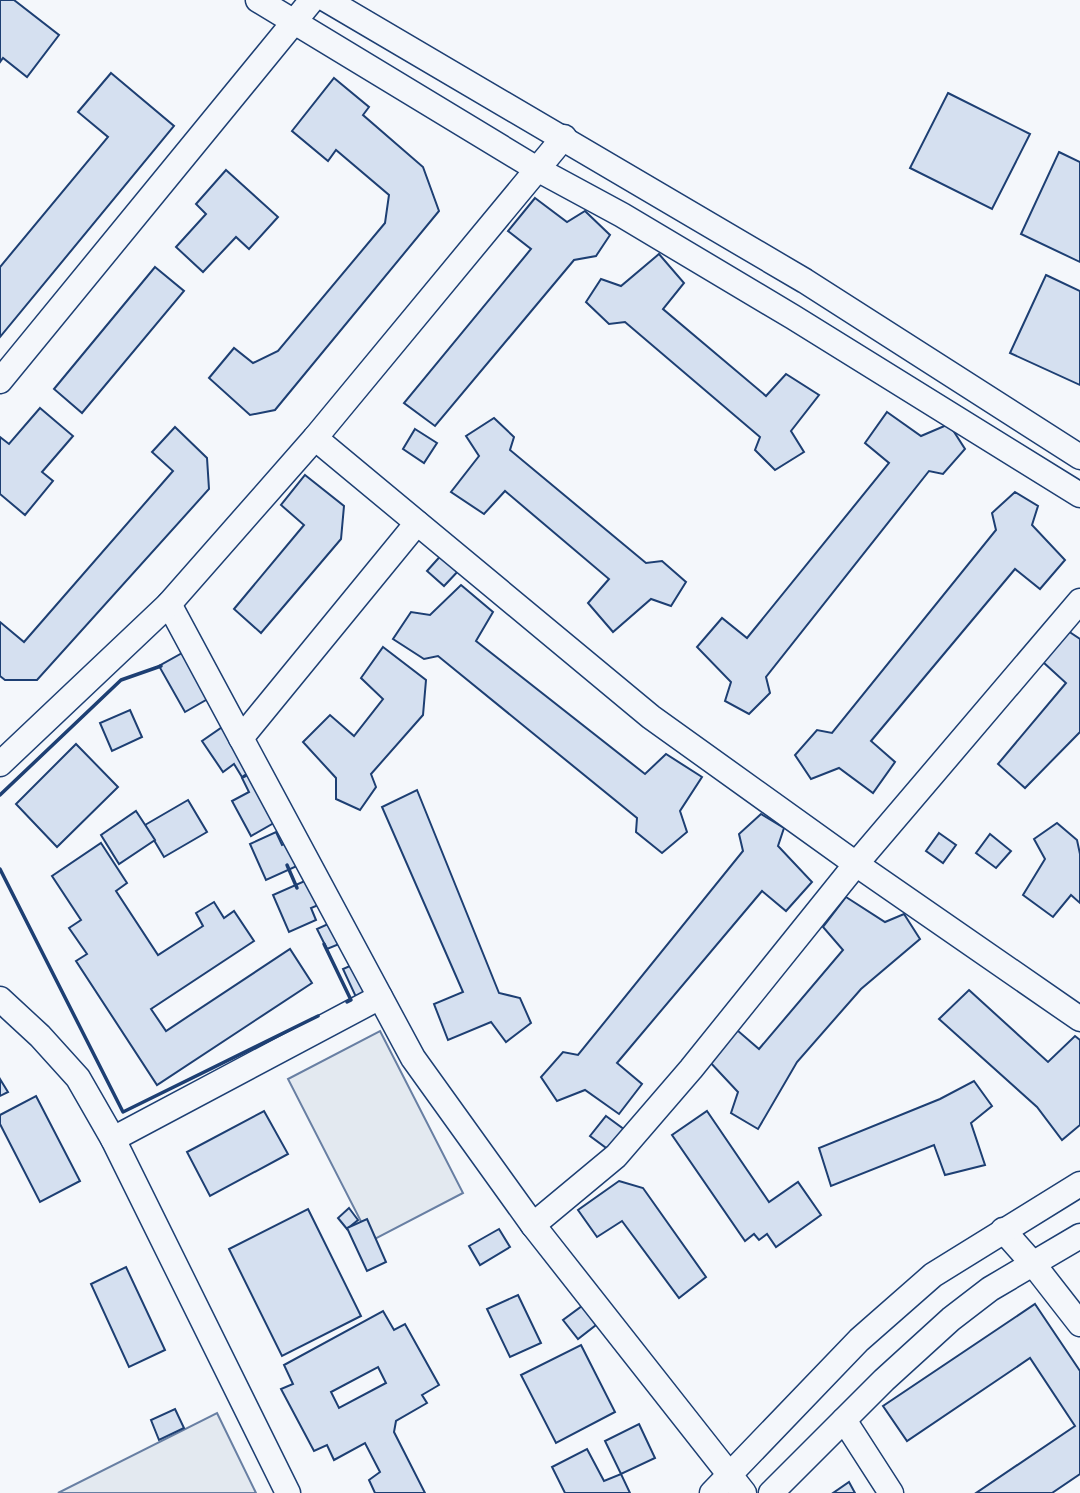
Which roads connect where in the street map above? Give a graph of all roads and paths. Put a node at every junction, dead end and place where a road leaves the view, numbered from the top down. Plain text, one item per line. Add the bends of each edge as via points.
1 (258, 0) edge
2 (312, 0) edge
3 (327, 0) edge
4 (293, 23) junction
5 (564, 137) junction
6 (537, 169) junction
7 (0, 381) edge
8 (315, 438) junction
9 (1080, 457) edge
10 (1080, 495) edge
11 (417, 523) junction
12 (1080, 601) edge
13 (169, 604) junction
14 (241, 738) junction
15 (0, 764) edge
16 (856, 864) junction
17 (380, 997) junction
18 (0, 999) edge
19 (1080, 1018) edge
20 (113, 1139) junction
21 (1080, 1184) edge
22 (533, 1224) junction
23 (1003, 1230) junction
24 (1080, 1236) edge
25 (1034, 1265) junction
26 (1080, 1324) edge
27 (844, 1420) junction
28 (737, 1483) edge
29 (288, 1493) edge
30 (712, 1493) edge
31 (771, 1493) edge
32 (891, 1493) edge

1 - 4 street
2 - 4 street
3 - 5 street
4 - 6 street
4 - 7 street
5 - 6 street
5 - 9 street via 805,281
6 - 8 street
6 - 10 street via 793,317
8 - 11 street
8 - 13 street
11 - 14 street
11 - 16 street via 651,717
12 - 16 street
13 - 14 street
13 - 15 street
14 - 17 street
16 - 19 street
16 - 22 street via 615,1156
17 - 20 street
17 - 22 street via 412,1058
18 - 20 street via 78,1078
20 - 29 street
21 - 23 street
22 - 28 street
23 - 25 street
23 - 28 street via 933,1275 859,1340
24 - 25 street
25 - 26 street
25 - 27 street via 990,1289 951,1319
27 - 31 street
27 - 32 street
28 - 30 street

